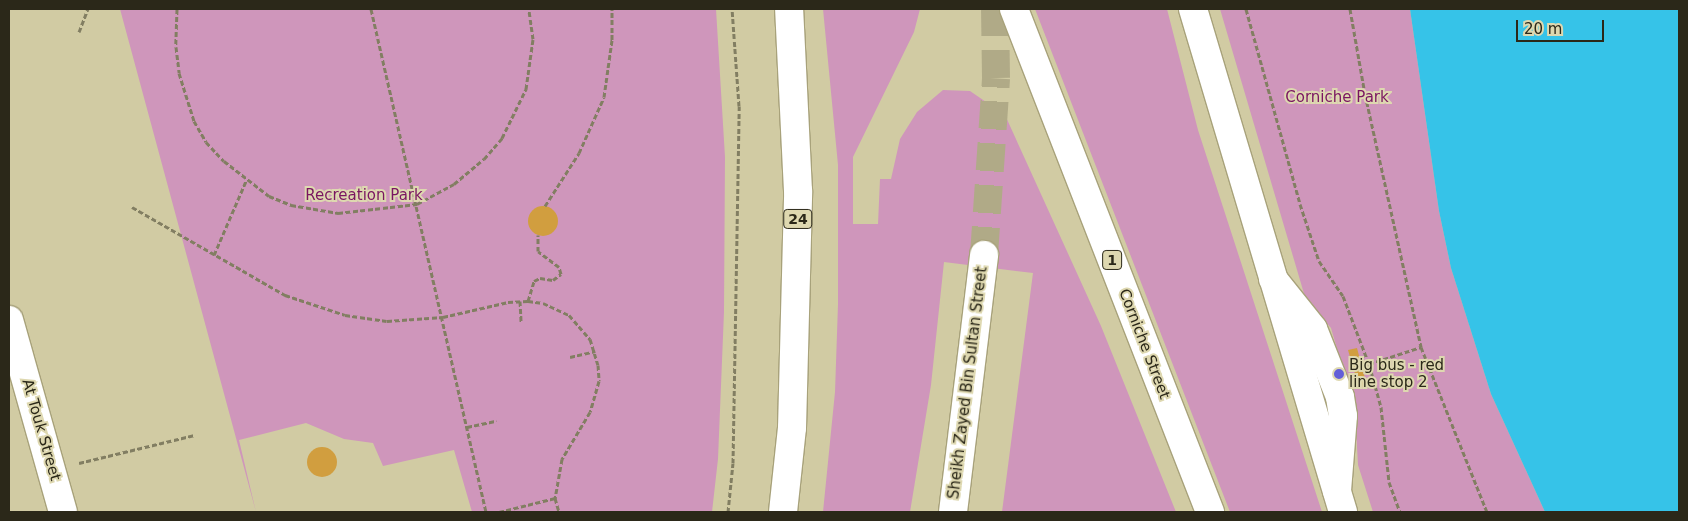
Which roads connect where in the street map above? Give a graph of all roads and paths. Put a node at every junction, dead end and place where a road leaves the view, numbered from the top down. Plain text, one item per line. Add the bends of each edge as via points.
1 (88, 9) edge
2 (177, 9) edge
3 (371, 9) edge
4 (529, 9) edge
5 (612, 9) edge
6 (732, 9) edge
7 (789, 9) edge
8 (1014, 9) edge
9 (1193, 9) edge
10 (1246, 9) edge
11 (1350, 9) edge
12 (79, 32) dead end
13 (246, 181) junction
14 (417, 204) junction
15 (545, 206) dead end
16 (132, 207) dead end
17 (538, 236) dead end
18 (214, 255) junction
19 (984, 255) tunnel mouth
20 (520, 301) junction
21 (528, 301) junction
22 (442, 317) junction
23 (9, 320) edge
24 (521, 323) dead end
25 (1422, 347) junction
26 (595, 351) junction
27 (570, 357) dead end
28 (1369, 364) junction
29 (496, 421) dead end
30 (467, 427) junction
31 (195, 435) dead end
32 (52, 470) junction
33 (555, 498) junction
34 (1340, 504) edge
35 (63, 512) edge
36 (486, 512) edge
37 (499, 512) edge
38 (559, 512) edge
39 (728, 512) edge
40 (784, 512) edge
41 (953, 512) edge
42 (1210, 512) edge
43 (1400, 512) edge
44 (1487, 512) edge

1 - 12 path
2 - 13 path via 178,64 194,121 206,142
3 - 14 path
4 - 14 path via 533,39 526,89 502,138 484,159 454,184
5 - 15 path via 612,40 604,97 579,153
6 - 39 path via 739,106 733,463
7 - 40 main road, 24 via 798,191 793,401
8 - 42 main road, Corniche Street / 1
9 - 34 main road
10 - 28 path via 1319,261 1343,296
11 - 25 path via 1365,94
13 - 14 path via 269,196 314,210 368,212
13 - 18 path
14 - 22 path
16 - 18 path
17 - 21 path via 538,250 559,267 561,274 553,280 540,278 534,281
18 - 22 path via 285,295 345,315 387,321
19 - 41 main road, Sheikh Zayed Bin Sultan Street
20 - 21 path
20 - 22 path
20 - 24 path
21 - 26 path via 543,303 569,315 578,322
22 - 30 path
23 - 32 main road, At Touk Street
25 - 28 path
25 - 44 path
26 - 27 path
26 - 33 path via 598,365 596,399 562,459
28 - 43 path via 1381,407 1389,482
29 - 30 path
30 - 36 path
31 - 32 path
32 - 35 main road, At Touk Street
33 - 37 path
33 - 38 path

